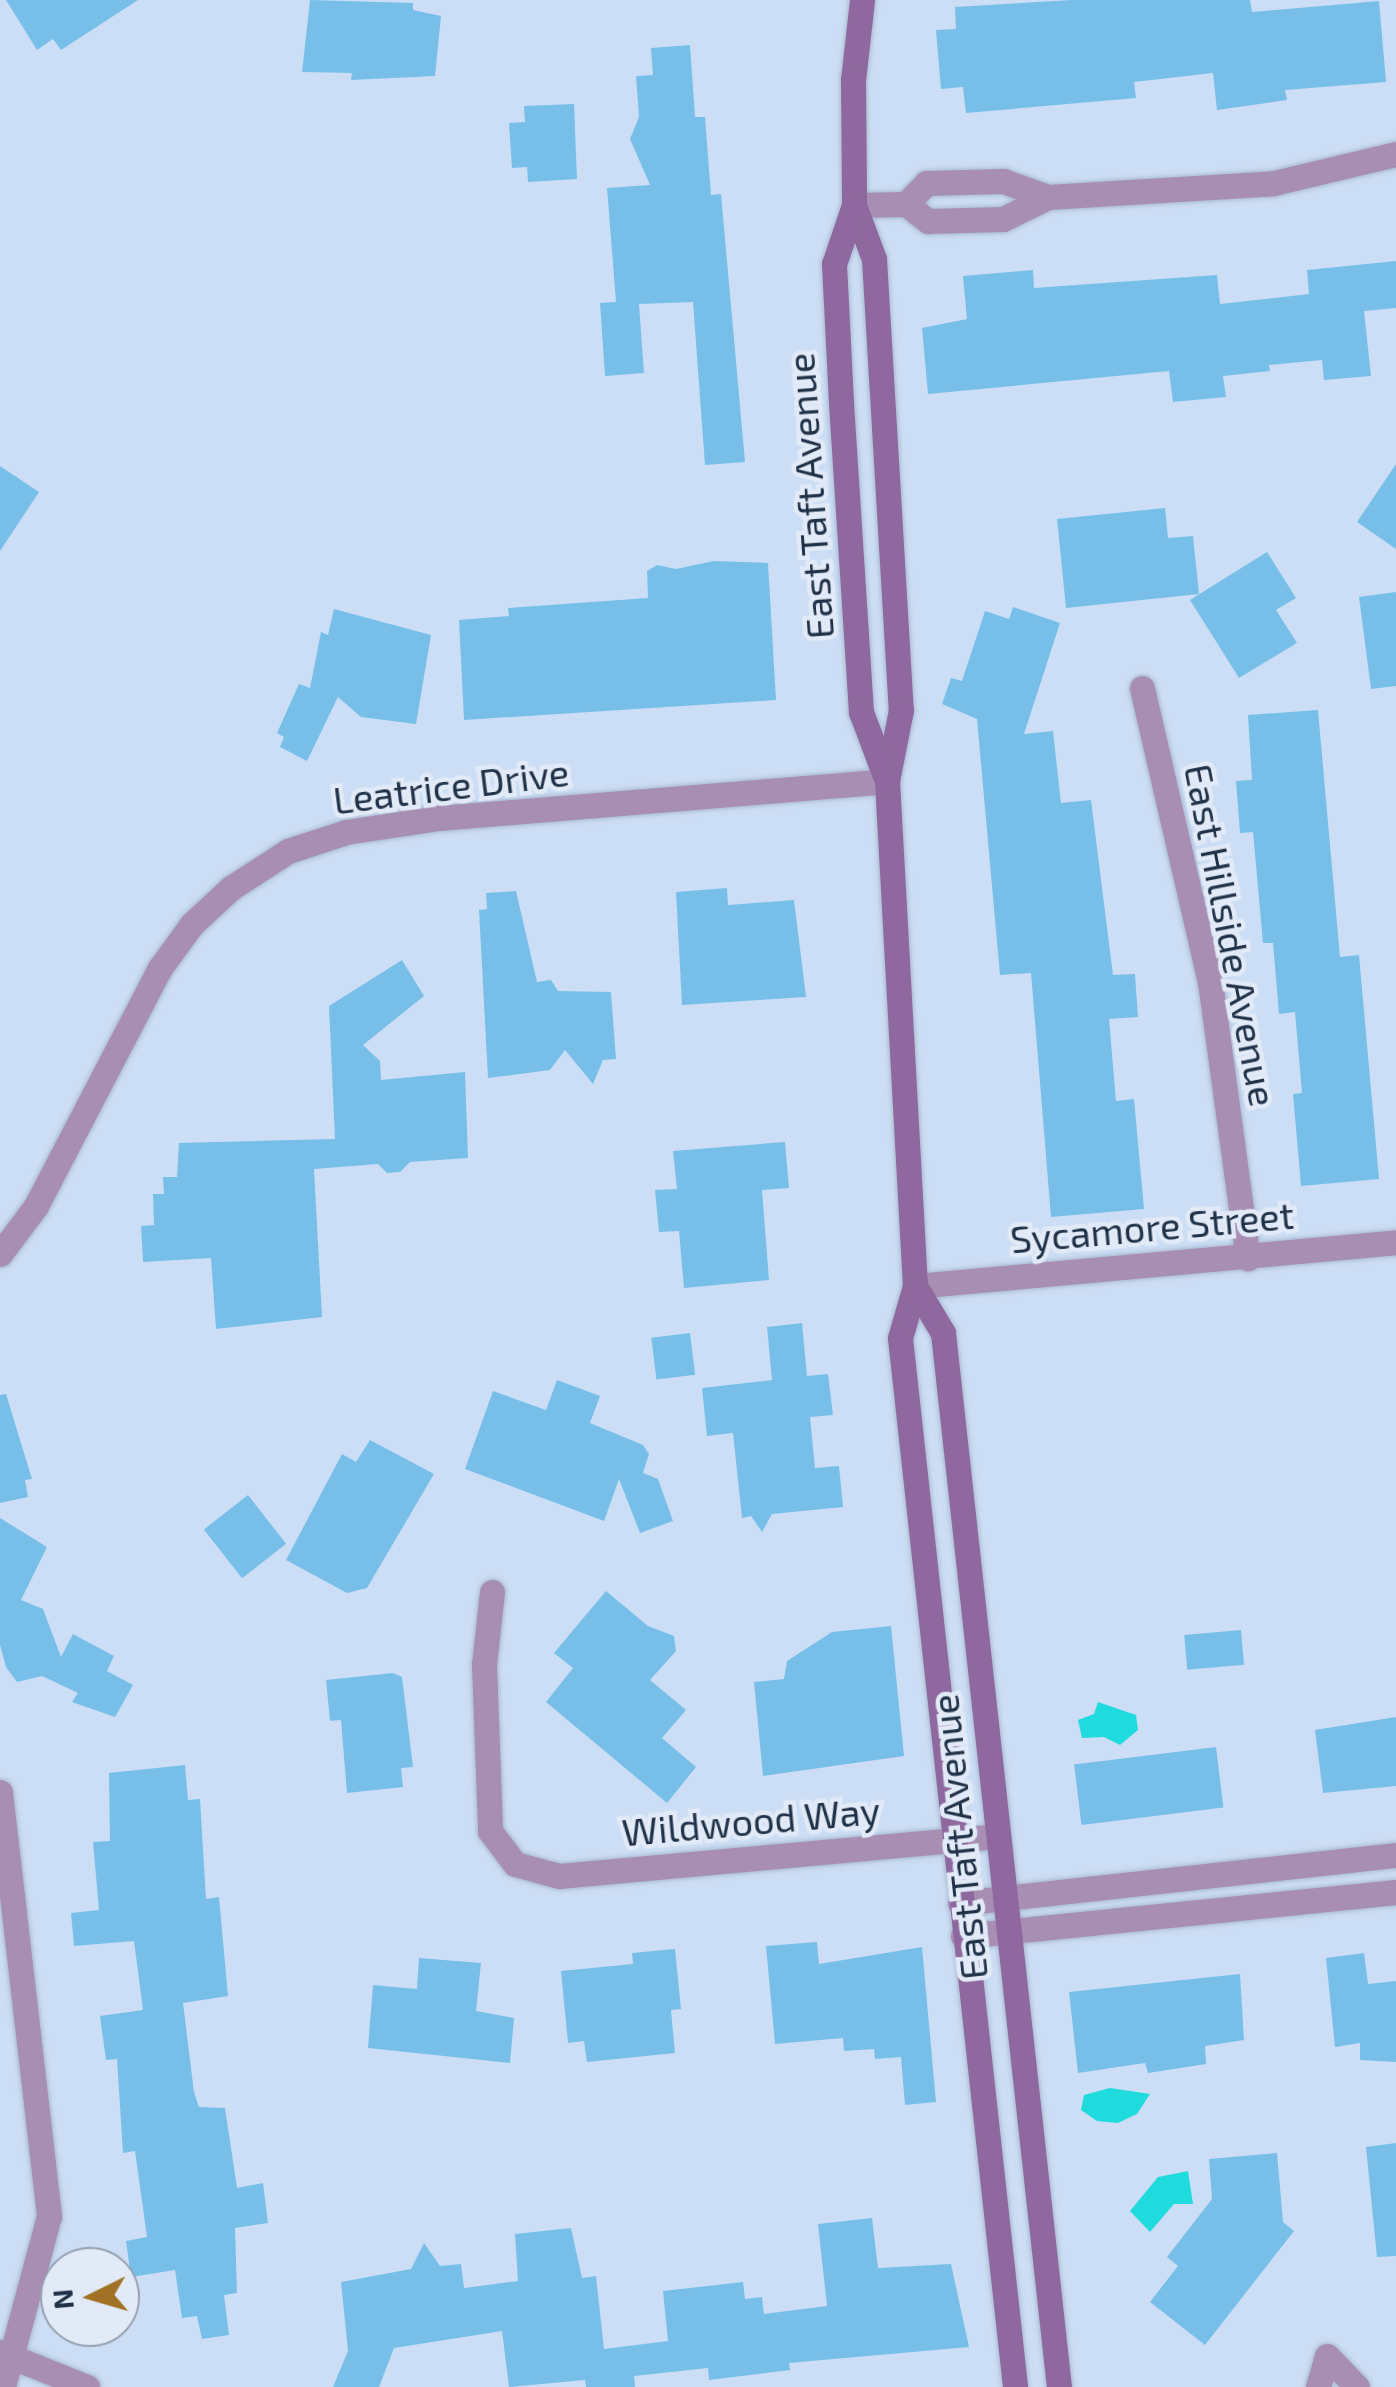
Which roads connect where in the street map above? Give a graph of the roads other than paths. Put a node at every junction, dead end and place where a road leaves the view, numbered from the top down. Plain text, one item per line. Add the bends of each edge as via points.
1 (862, 0) edge
2 (1396, 154) edge
3 (1048, 197) junction
4 (906, 204) junction
5 (854, 205) junction
6 (1142, 688) dead end
7 (887, 781) junction
8 (1396, 1242) edge
9 (0, 1254) edge
10 (1248, 1258) junction
11 (915, 1286) junction
12 (492, 1592) dead end
13 (0, 1792) edge
14 (997, 1836) junction
15 (953, 1840) junction
16 (1396, 1856) edge
17 (1293, 1867) junction
18 (1396, 1892) edge
19 (1003, 1898) junction
20 (1296, 1902) junction
21 (960, 1903) junction
22 (1008, 1931) junction
23 (964, 1936) junction
24 (6, 2354) edge
25 (2, 2387) edge
26 (86, 2387) edge
27 (1015, 2387) edge
28 (1059, 2387) edge
29 (1318, 2387) edge
30 (1357, 2387) edge

1 - 5 street, East Taft Avenue via 853,80
2 - 3 street via 1274,183
3 - 4 street via 1003,219 928,221
3 - 4 street via 1004,181 926,183
4 - 5 street
5 - 7 street, East Taft Avenue via 874,260 901,710
5 - 7 street, East Taft Avenue via 834,264 841,402 861,712
6 - 10 street, East Hillside Avenue via 1210,982
7 - 9 street, Leatrice Drive via 439,818 346,832 288,852 231,888 171,953 36,1206
7 - 11 street, East Taft Avenue
8 - 10 street, Sycamore Street
10 - 11 street, Sycamore Street
11 - 14 street, East Taft Avenue via 942,1333
11 - 15 street, East Taft Avenue via 900,1338
12 - 15 street, Wildwood Way via 484,1664 490,1831 515,1864 558,1876
13 - 24 street via 49,2216
14 - 15 street, Wildwood Way
14 - 19 street, East Taft Avenue
15 - 21 street, East Taft Avenue
16 - 17 street
17 - 19 street
17 - 20 street
18 - 20 street
19 - 21 street
19 - 22 street, East Taft Avenue
20 - 22 street
21 - 23 street, East Taft Avenue
22 - 23 street
22 - 28 street, East Taft Avenue
23 - 27 street, East Taft Avenue
24 - 25 street
24 - 26 street
29 - 30 street via 1327,2356

